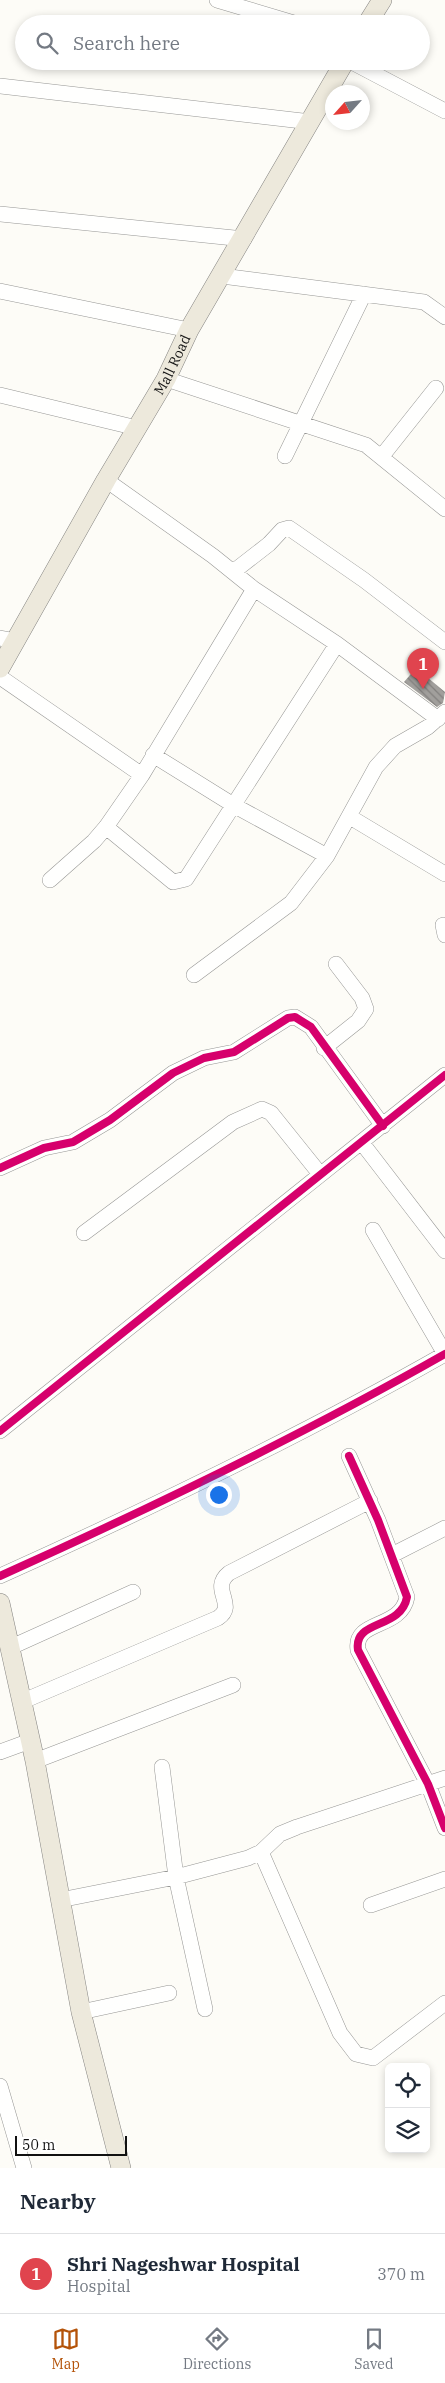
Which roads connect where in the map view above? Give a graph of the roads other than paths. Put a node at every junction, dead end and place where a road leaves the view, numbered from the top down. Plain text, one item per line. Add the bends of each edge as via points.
1 (217, 0) edge
2 (382, 0) edge
3 (267, 15) edge
4 (373, 15) edge
5 (340, 70) edge
6 (369, 70) edge
7 (0, 86) edge
8 (443, 104) edge
9 (311, 122) junction
10 (0, 214) edge
11 (244, 239) junction
12 (222, 276) junction
13 (0, 291) edge
14 (364, 294) junction
15 (445, 317) edge
16 (189, 330) junction
17 (166, 379) junction
18 (436, 388) dead end
19 (0, 395) edge
20 (302, 424) junction
21 (137, 428) junction
22 (285, 456) dead end
23 (382, 456) junction
24 (106, 480) junction
25 (445, 509) edge
26 (233, 572) junction
27 (254, 589) junction
28 (8, 640) edge
29 (445, 642) edge
30 (337, 644) junction
31 (0, 668) edge
32 (0, 677) edge
33 (442, 715) edge
34 (153, 755) junction
35 (142, 775) junction
36 (235, 806) junction
37 (350, 817) junction
38 (106, 827) junction
39 (327, 856) junction
40 (445, 874) edge
41 (50, 880) dead end
42 (336, 964) dead end
43 (194, 976) dead end
44 (324, 1048) junction
45 (445, 1075) edge
46 (383, 1126) junction
47 (362, 1143) junction
48 (0, 1168) edge
49 (320, 1174) junction
50 (373, 1230) dead end
51 (84, 1233) dead end
52 (445, 1251) edge
53 (445, 1354) edge
54 (0, 1431) edge
55 (349, 1456) dead end
56 (370, 1501) junction
57 (445, 1528) edge
58 (392, 1555) junction
59 (0, 1576) edge
60 (133, 1592) dead end
61 (0, 1603) edge
62 (9, 1648) junction
63 (232, 1685) dead end
64 (21, 1702) junction
65 (30, 1741) junction
66 (0, 1752) edge
67 (35, 1761) junction
68 (162, 1767) dead end
69 (445, 1778) edge
70 (428, 1784) junction
71 (445, 1828) edge
72 (261, 1852) junction
73 (176, 1877) junction
74 (445, 1879) edge
75 (60, 1900) junction
76 (371, 1905) dead end
77 (169, 1993) dead end
78 (445, 2003) edge
79 (205, 2009) dead end
80 (80, 2012) junction
81 (0, 2086) edge
82 (24, 2168) edge
83 (121, 2168) edge

1 - 3 street
2 - 4 main road
5 - 9 main road, Mall Road
6 - 8 street
7 - 9 street
9 - 11 main road, Mall Road
10 - 11 street
11 - 12 main road, Mall Road
12 - 14 street
12 - 16 main road, Mall Road
13 - 16 street
14 - 15 street via 424,302
14 - 20 street
16 - 17 main road, Mall Road
17 - 20 street
17 - 21 main road, Mall Road
18 - 23 street
19 - 21 street
20 - 22 street
20 - 23 street via 353,439
21 - 24 main road, Mall Road
23 - 25 street
24 - 26 street
24 - 28 main road, Mall Road
26 - 27 street
26 - 29 street via 282,530 289,528
27 - 30 street
27 - 34 street
28 - 31 main road, Mall Road
30 - 33 street
30 - 36 street
32 - 35 street
33 - 37 street via 389,752 376,767
34 - 35 street
34 - 36 street
35 - 38 street
36 - 38 street via 190,874 177,882
36 - 39 street
37 - 39 street
37 - 40 street
38 - 41 street
39 - 43 street via 290,903
42 - 44 street via 362,998 366,1009 358,1021
44 - 46 street
44 - 48 street via 311,1027 295,1018 288,1018 234,1052 204,1058 179,1070 110,1120 73,1142 44,1148
45 - 46 street
46 - 47 street
47 - 49 street
47 - 52 street
49 - 51 street via 271,1113 262,1109 233,1122
49 - 54 street
50 - 53 street
53 - 59 street via 365,1400 109,1527
55 - 56 street
56 - 58 street
56 - 64 street via 222,1578 220,1584 226,1604 222,1616
57 - 58 street
58 - 70 street via 405,1588 406,1605 395,1617 363,1632 358,1645 390,1715
60 - 62 street
61 - 62 main road
62 - 64 main road
63 - 67 street
64 - 65 main road
65 - 66 street
65 - 67 main road
67 - 75 main road
68 - 73 street
69 - 70 street
70 - 71 street
70 - 72 street via 297,1827 280,1834
72 - 73 street
72 - 78 street via 340,2033 356,2054 373,2058
73 - 75 street
73 - 79 street
74 - 76 street
75 - 80 main road
77 - 80 street
80 - 83 main road
81 - 82 street

